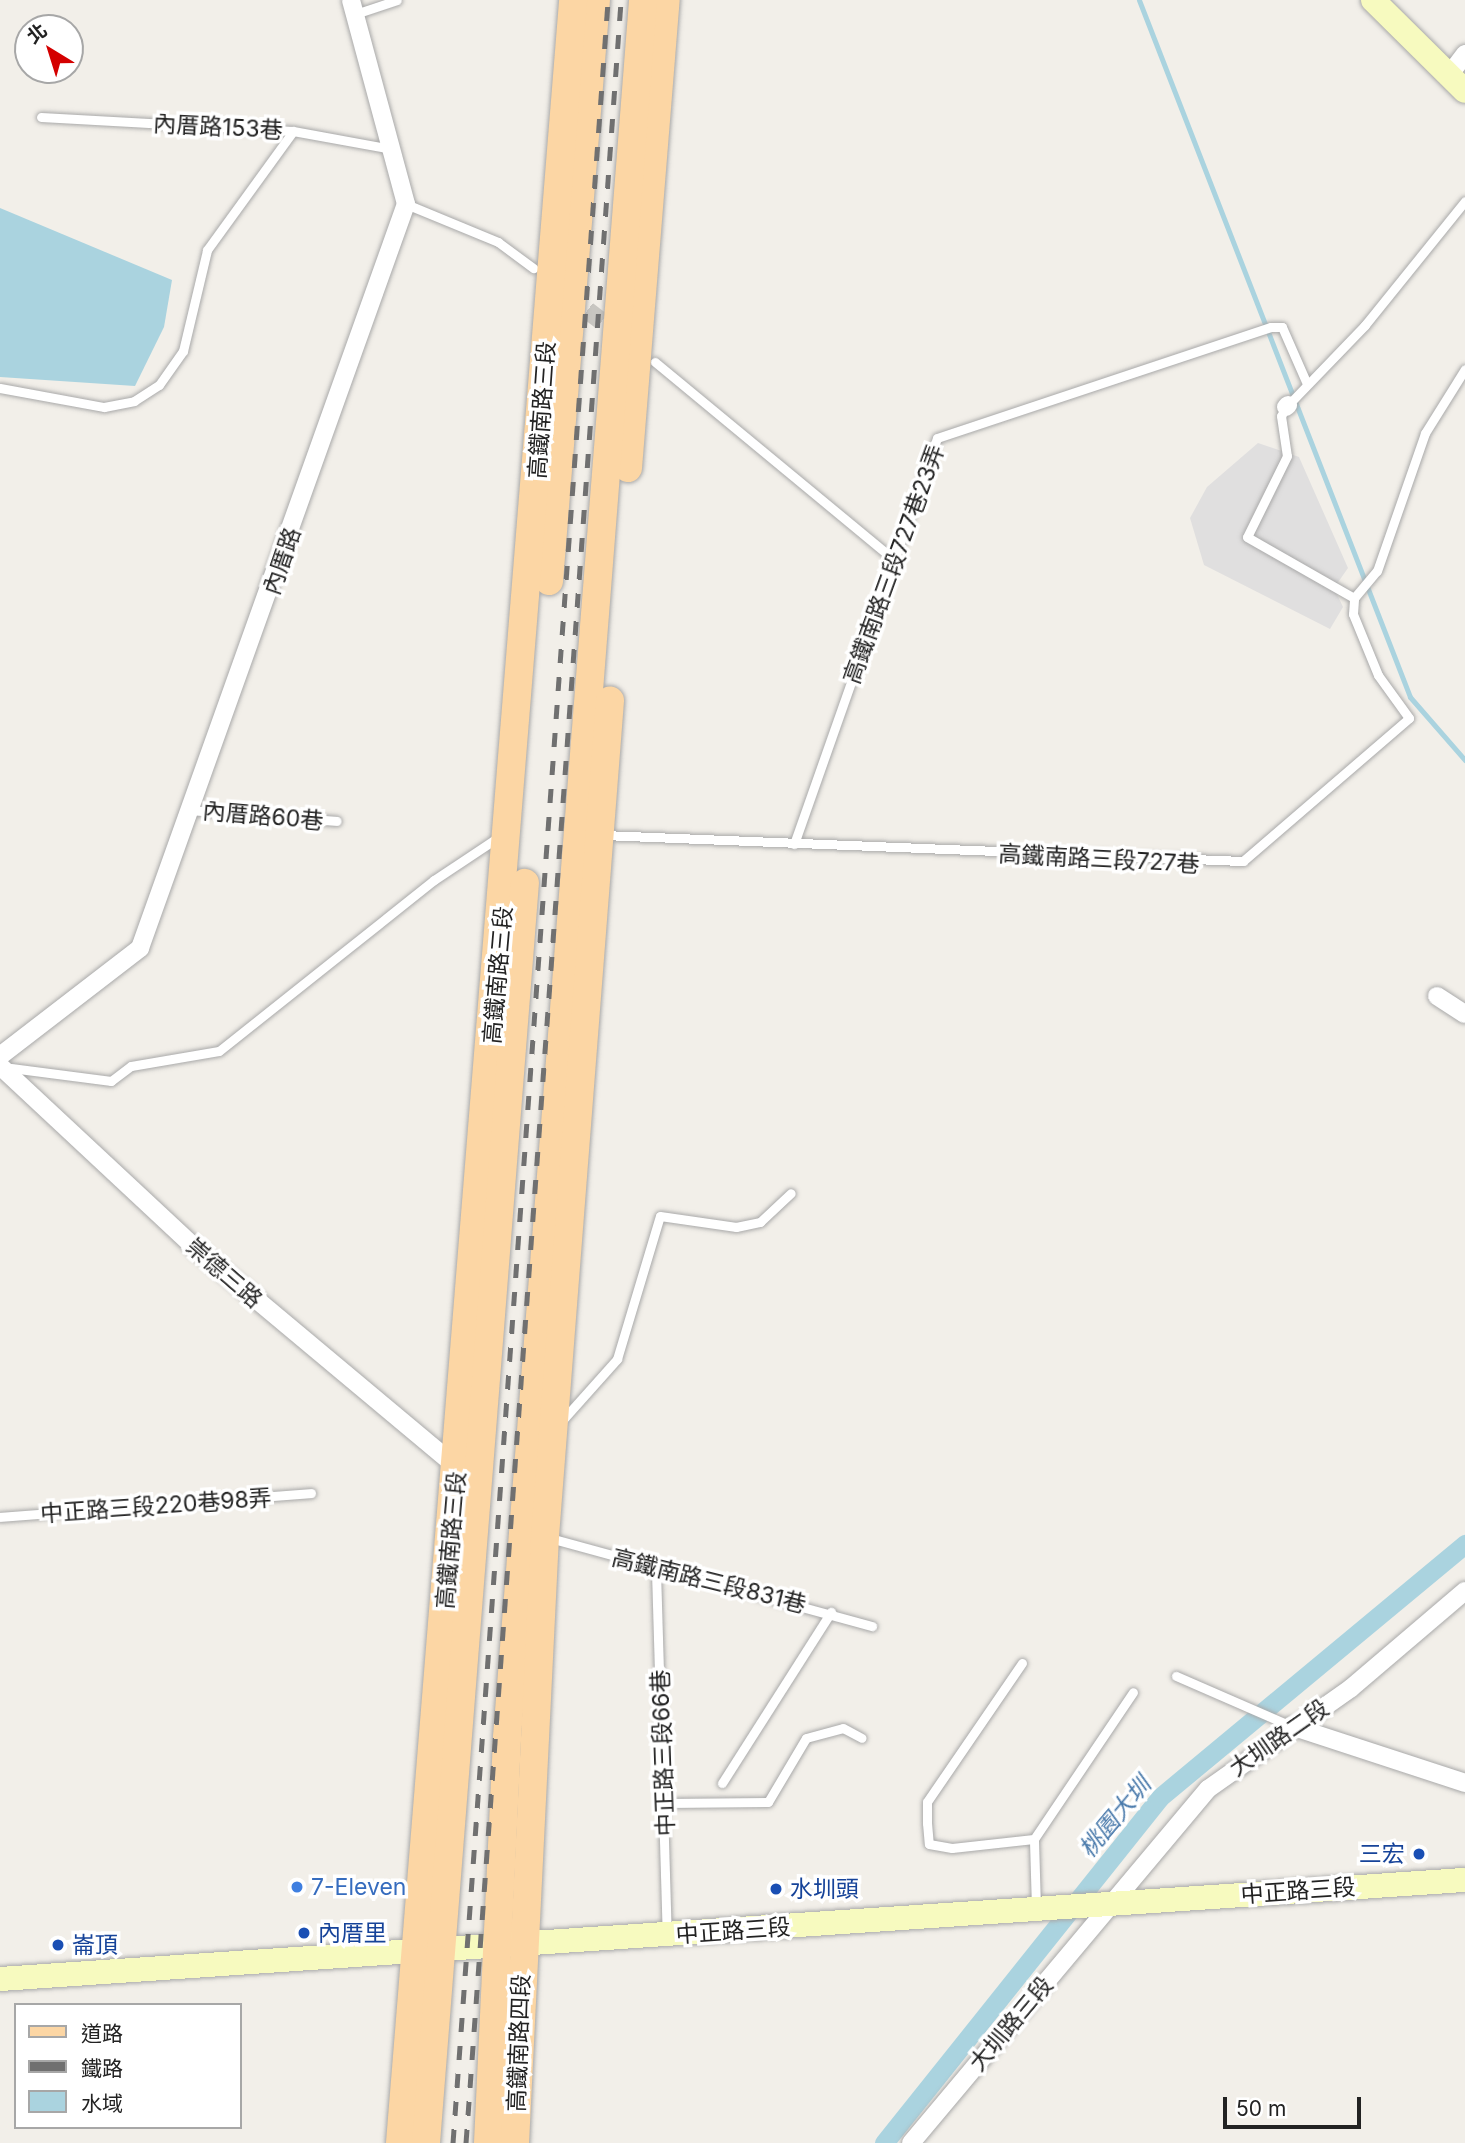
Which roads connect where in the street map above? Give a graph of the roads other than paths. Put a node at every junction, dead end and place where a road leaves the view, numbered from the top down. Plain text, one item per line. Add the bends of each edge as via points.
1 (397, 0) edge
2 (573, 0) edge
3 (596, 0) edge
4 (643, 0) edge
5 (666, 0) edge
6 (1373, 0) edge
7 (353, 7) edge
8 (1465, 54) edge
9 (1457, 82) edge
10 (41, 117) dead end
11 (293, 131) junction
12 (394, 149) junction
13 (1465, 201) edge
14 (407, 204) junction
15 (533, 268) dead end
16 (655, 362) dead end
17 (1465, 369) edge
18 (1307, 384) junction
19 (0, 388) edge
20 (893, 559) junction
21 (1354, 598) junction
22 (190, 810) junction
23 (337, 821) dead end
24 (511, 829) junction
25 (601, 835) junction
26 (794, 844) junction
27 (496, 987) junction
28 (1437, 996) dead end
29 (1465, 1014) edge
30 (0, 1056) edge
31 (512, 1061) junction
32 (0, 1065) edge
33 (791, 1193) dead end
34 (554, 1429) junction
35 (457, 1467) junction
36 (311, 1493) dead end
37 (0, 1517) edge
38 (545, 1536) junction
39 (656, 1571) junction
40 (1465, 1591) edge
41 (831, 1612) junction
42 (872, 1626) dead end
43 (1021, 1663) dead end
44 (1176, 1676) dead end
45 (1133, 1692) dead end
46 (1291, 1726) junction
47 (862, 1738) dead end
48 (722, 1783) dead end
49 (1465, 1783) edge
50 (667, 1803) junction
51 (1034, 1839) junction
52 (1465, 1880) edge
53 (1111, 1904) junction
54 (1024, 1913) junction
55 (667, 1936) junction
56 (511, 1945) junction
57 (431, 1950) junction
58 (0, 1979) edge
59 (400, 2143) edge
60 (426, 2143) edge
61 (488, 2143) edge
62 (515, 2143) edge
63 (911, 2143) edge

1 - 7 lane
2 - 24 main road, 高鐵南路三段
3 - 31 main road, 高鐵南路三段
4 - 56 main road via 507,1737
5 - 25 main road
6 - 9 main road
7 - 12 street
8 - 9 street
10 - 11 lane, 內厝路153巷
11 - 12 lane, 內厝路153巷
11 - 19 lane via 207,250 183,351 159,385 134,401 104,407
12 - 14 street
13 - 18 lane via 1365,325
14 - 15 lane via 498,242
14 - 22 street, 內厝路
16 - 20 lane
17 - 21 lane via 1424,433 1377,571
18 - 20 lane, 高鐵南路三段727巷23弄 via 1282,327 1271,327 937,438
18 - 21 lane via 1281,415 1287,456 1247,537
20 - 26 lane, 高鐵南路三段727巷23弄
21 - 26 lane, 高鐵南路三段727巷 via 1353,614 1378,675 1409,718 1243,861
22 - 23 lane, 內厝路60巷
22 - 30 street, 內厝路 via 140,948
24 - 27 main road, 高鐵南路三段
24 - 32 lane via 434,880 219,1051 131,1066 111,1081 21,1073
25 - 26 lane, 高鐵南路三段727巷
25 - 34 main road
27 - 31 main road
27 - 35 main road, 高鐵南路三段
28 - 29 street
31 - 57 main road, 高鐵南路三段
32 - 35 street, 崇德三路 via 196,1249
33 - 34 lane via 760,1222 736,1227 660,1216 617,1359
34 - 38 main road
35 - 57 main road, 高鐵南路三段
36 - 37 lane, 中正路三段220巷98弄
38 - 39 lane, 高鐵南路三段831巷
38 - 56 main road
39 - 41 lane, 高鐵南路三段831巷
39 - 50 lane, 中正路三段66巷
40 - 46 street, 大圳路二段 via 1351,1688
41 - 42 lane, 高鐵南路三段831巷
41 - 48 lane
43 - 51 lane via 927,1802 927,1823 929,1844 952,1848
44 - 46 lane
45 - 51 lane
46 - 49 street
46 - 53 street, 大圳路二段 via 1208,1789
47 - 50 lane via 843,1728 806,1738 768,1802
50 - 55 lane, 中正路三段66巷
51 - 54 lane
52 - 53 main road, 中正路三段
53 - 54 main road, 中正路三段
53 - 63 street, 大圳路三段
54 - 55 main road, 中正路三段
55 - 56 main road, 中正路三段
56 - 57 main road, 中正路三段
56 - 61 main road, 高鐵南路四段
56 - 62 main road, 高鐵南路四段
57 - 58 main road, 中正路三段
57 - 59 main road
57 - 60 main road

